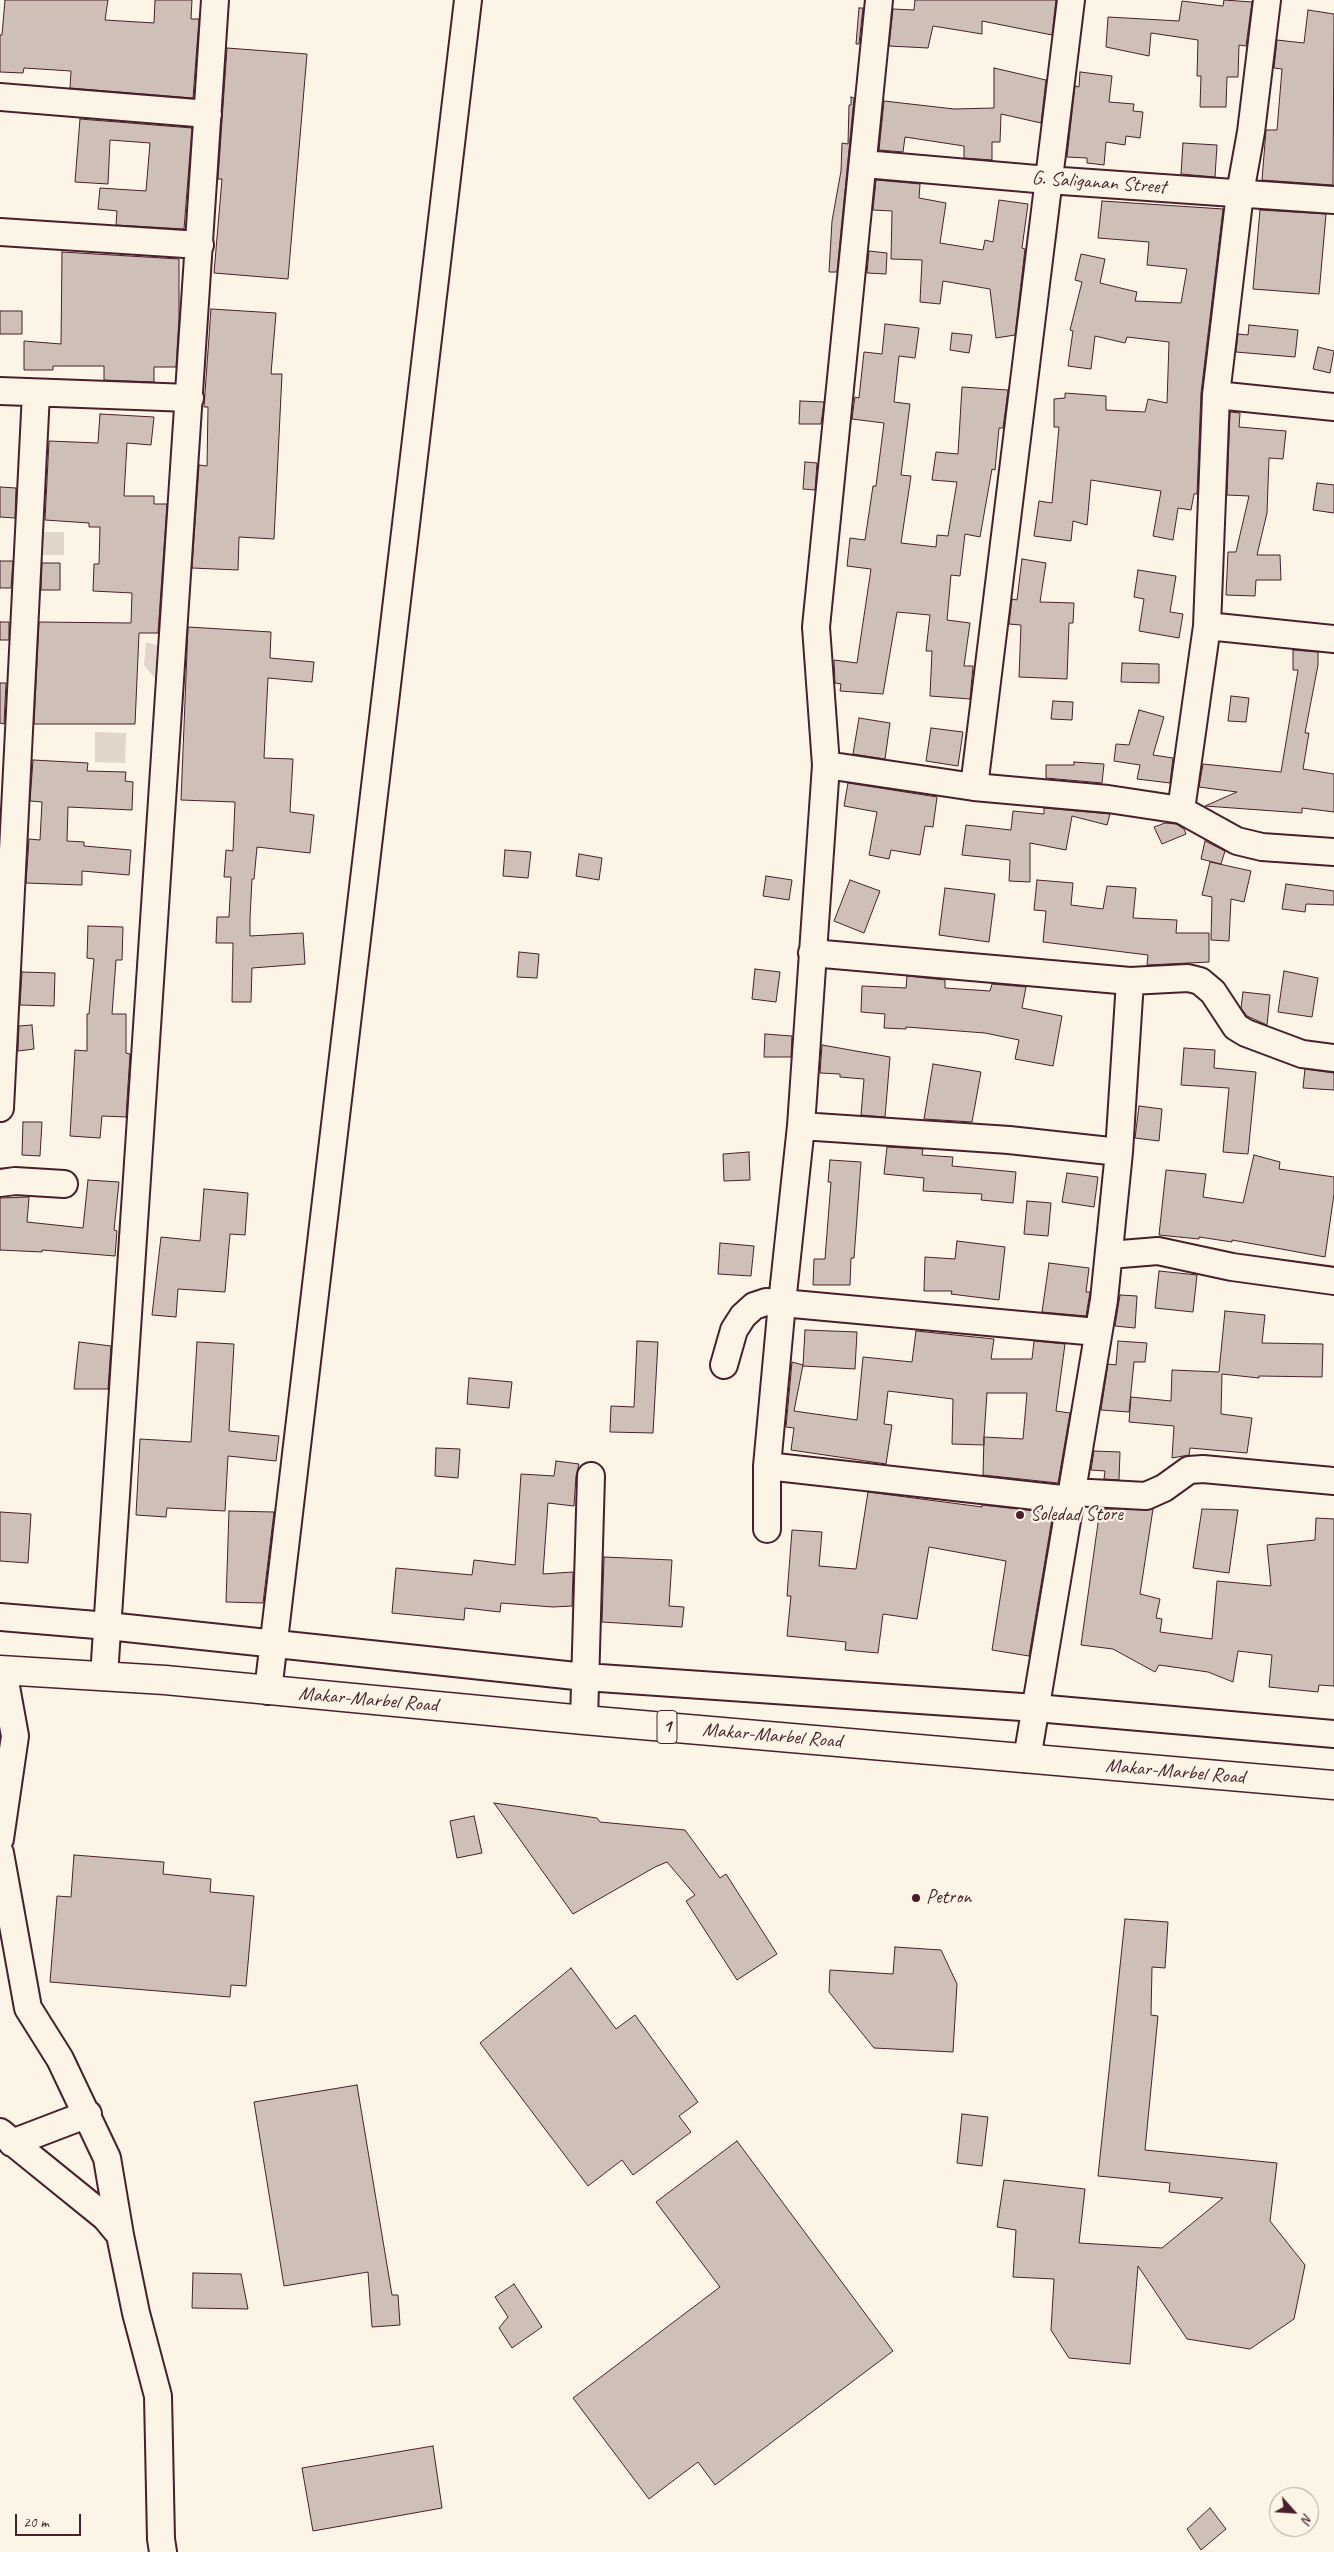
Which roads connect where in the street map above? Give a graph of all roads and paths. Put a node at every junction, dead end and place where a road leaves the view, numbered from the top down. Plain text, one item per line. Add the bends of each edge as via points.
1 (215, 0) edge
2 (468, 0) edge
3 (879, 0) edge
4 (1071, 0) edge
5 (1267, 0) edge
6 (0, 96) edge
7 (208, 114) junction
8 (864, 164) junction
9 (1048, 180) junction
10 (1240, 193) junction
11 (1334, 200) edge
12 (0, 232) edge
13 (200, 245) junction
14 (0, 392) edge
15 (36, 393) junction
16 (1216, 395) junction
17 (190, 398) junction
18 (1334, 407) edge
19 (1207, 626) junction
20 (1334, 639) edge
21 (826, 765) junction
22 (974, 788) junction
23 (1181, 810) junction
24 (1334, 852) edge
25 (812, 953) junction
26 (1130, 981) junction
27 (1334, 1058) edge
28 (0, 1108) edge
29 (800, 1126) junction
30 (1118, 1152) junction
31 (0, 1182) edge
32 (64, 1184) dead end
33 (1109, 1255) junction
34 (1334, 1281) edge
35 (782, 1303) junction
36 (1097, 1332) junction
37 (724, 1365) dead end
38 (767, 1466) junction
39 (591, 1476) dead end
40 (1334, 1481) edge
41 (1072, 1496) junction
42 (767, 1529) dead end
43 (0, 1616) edge
44 (108, 1626) junction
45 (274, 1645) junction
46 (2, 1670) edge
47 (104, 1676) junction
48 (585, 1677) junction
49 (268, 1691) junction
50 (1036, 1708) junction
51 (584, 1720) junction
52 (1334, 1734) edge
53 (1027, 1759) junction
54 (1334, 1785) edge
55 (0, 1839) edge
56 (0, 1854) edge
57 (88, 2114) junction
58 (6, 2138) edge
59 (120, 2235) junction
60 (163, 2552) edge

1 - 7 street
2 - 45 street
3 - 8 street
4 - 9 street
5 - 10 street via 1252,132
6 - 7 street
7 - 13 street
8 - 9 street, G. Saliganan Street
8 - 21 street via 816,627
9 - 10 street, G. Saliganan Street
9 - 22 street
10 - 11 street, G. Saliganan Street
10 - 16 street
12 - 13 street
13 - 17 street
14 - 15 street
15 - 17 street
15 - 28 street
16 - 18 street
16 - 19 street
17 - 44 street
19 - 20 street
19 - 23 street
21 - 22 street
21 - 25 street
22 - 23 street via 1100,798
23 - 24 street via 1237,841 1262,847
25 - 26 street
25 - 29 street
26 - 27 street via 1170,977 1200,981 1213,992 1236,1027 1302,1054
26 - 30 street
29 - 30 street via 1009,1140
29 - 35 street
30 - 33 street
31 - 32 street
33 - 34 street via 1158,1251 1232,1267
33 - 36 street
35 - 36 street
35 - 37 street via 766,1302 754,1306 743,1316 734,1330
35 - 38 street
36 - 41 street
38 - 41 street
38 - 42 street
39 - 48 street
40 - 41 street via 1203,1469 1189,1470 1146,1496
41 - 50 street
43 - 44 street
44 - 45 street
44 - 47 street
45 - 48 street
45 - 49 street
46 - 47 main road, Makar-Marbel Road / 1
46 - 55 street via 15,1736
47 - 49 main road, Makar-Marbel Road / 1
48 - 50 street
48 - 51 street
49 - 51 main road, Makar-Marbel Road / 1
50 - 52 street
50 - 53 street
51 - 53 main road, Makar-Marbel Road / 1
53 - 54 main road, Makar-Marbel Road / 1
56 - 57 street via 28,2008 60,2059
57 - 58 street
57 - 59 street via 107,2158
58 - 59 street via 105,2217
59 - 60 street via 158,2396

